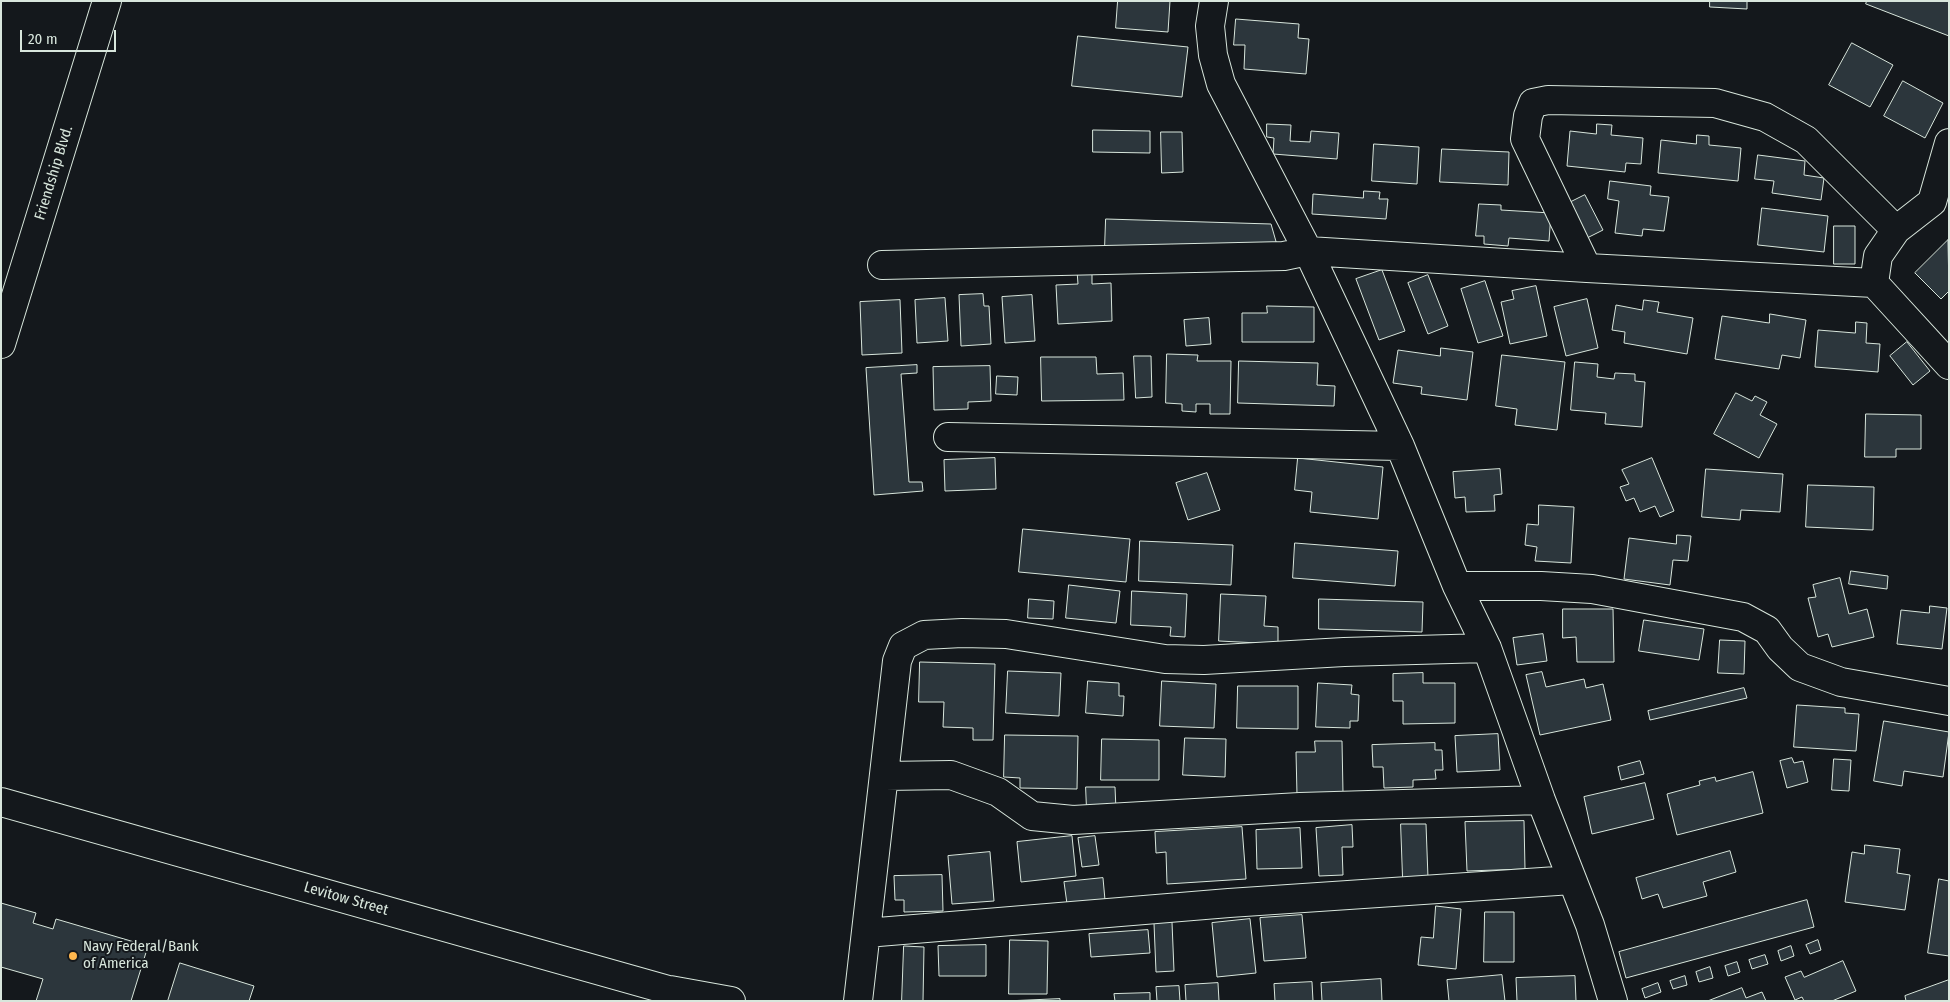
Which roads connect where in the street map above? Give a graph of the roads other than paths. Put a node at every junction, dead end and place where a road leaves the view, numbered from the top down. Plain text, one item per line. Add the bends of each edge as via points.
1 (107, 1) edge
2 (1214, 1) edge
3 (1949, 144) edge
4 (1896, 230) junction
5 (1308, 250) junction
6 (882, 265) dead end
7 (1587, 268) junction
8 (1874, 283) junction
9 (1, 344) edge
10 (1949, 365) edge
11 (948, 437) dead end
12 (1400, 446) junction
13 (1457, 586) junction
14 (1487, 648) junction
15 (1949, 701) edge
16 (885, 776) junction
17 (1541, 800) junction
18 (1, 802) edge
19 (1572, 880) junction
20 (866, 933) junction
21 (678, 995) edge
22 (731, 1001) edge
23 (858, 1001) edge
24 (1613, 1001) edge

1 - 9 street, Friendship Blvd.
2 - 5 street via 1210,26 1220,84
3 - 4 street via 1932,202
4 - 7 street via 1806,140 1765,117 1715,103 1548,100 1533,103 1525,139
4 - 8 street via 1878,256
5 - 6 street via 1284,256
5 - 7 street
5 - 12 street
7 - 8 street
8 - 10 street
11 - 12 street
12 - 13 street
13 - 14 street
13 - 15 street via 1592,589 1743,617 1766,630 1800,667 1841,682
14 - 16 street via 1204,660 1165,659 1006,634 924,635 903,646 897,661
14 - 17 street
16 - 17 street via 951,775 998,792 1032,816 1072,820 1300,807
16 - 20 street
17 - 19 street
18 - 21 street, Levitow Street
19 - 20 street via 1239,902
19 - 24 street via 1590,925
20 - 23 street
21 - 22 street, Levitow Street

